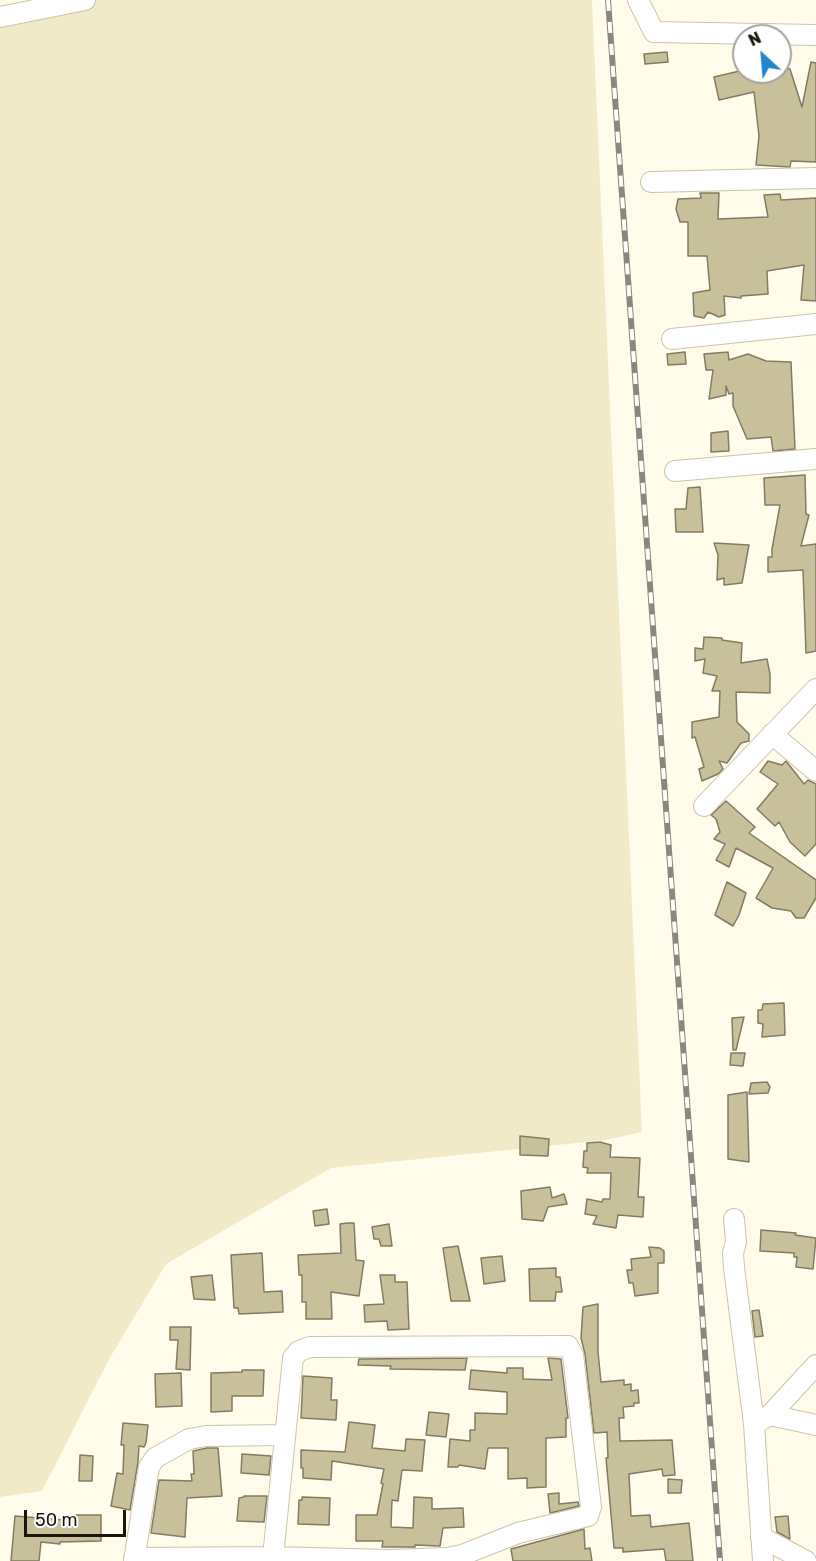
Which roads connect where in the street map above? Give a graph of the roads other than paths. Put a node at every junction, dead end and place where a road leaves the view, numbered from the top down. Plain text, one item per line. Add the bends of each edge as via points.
1 (85, 0) edge
2 (638, 0) edge
3 (38, 5) edge
4 (0, 17) edge
5 (816, 35) edge
6 (816, 178) edge
7 (651, 182) dead end
8 (816, 324) edge
9 (672, 339) dead end
10 (816, 459) edge
11 (675, 471) dead end
12 (816, 689) edge
13 (772, 734) junction
14 (816, 771) edge
15 (704, 806) dead end
16 (734, 1219) dead end
17 (816, 1365) edge
18 (762, 1419) junction
19 (816, 1425) edge
20 (285, 1435) junction
21 (761, 1537) junction
22 (273, 1559) edge
23 (134, 1560) edge
24 (389, 1560) edge
25 (763, 1561) edge
26 (806, 1561) edge

1 - 3 street
2 - 5 street via 654,32
3 - 4 street
6 - 7 street
8 - 9 street
10 - 11 street
12 - 13 street
13 - 14 street
13 - 15 street
16 - 18 street via 734,1268
17 - 18 street
18 - 19 street
18 - 21 street
20 - 22 street
20 - 23 street via 189,1439 155,1458 149,1467
20 - 24 street via 293,1358 310,1347 568,1346 573,1354 591,1507 588,1516 518,1533 462,1555
21 - 25 street
21 - 26 street
22 - 23 street
22 - 24 street

